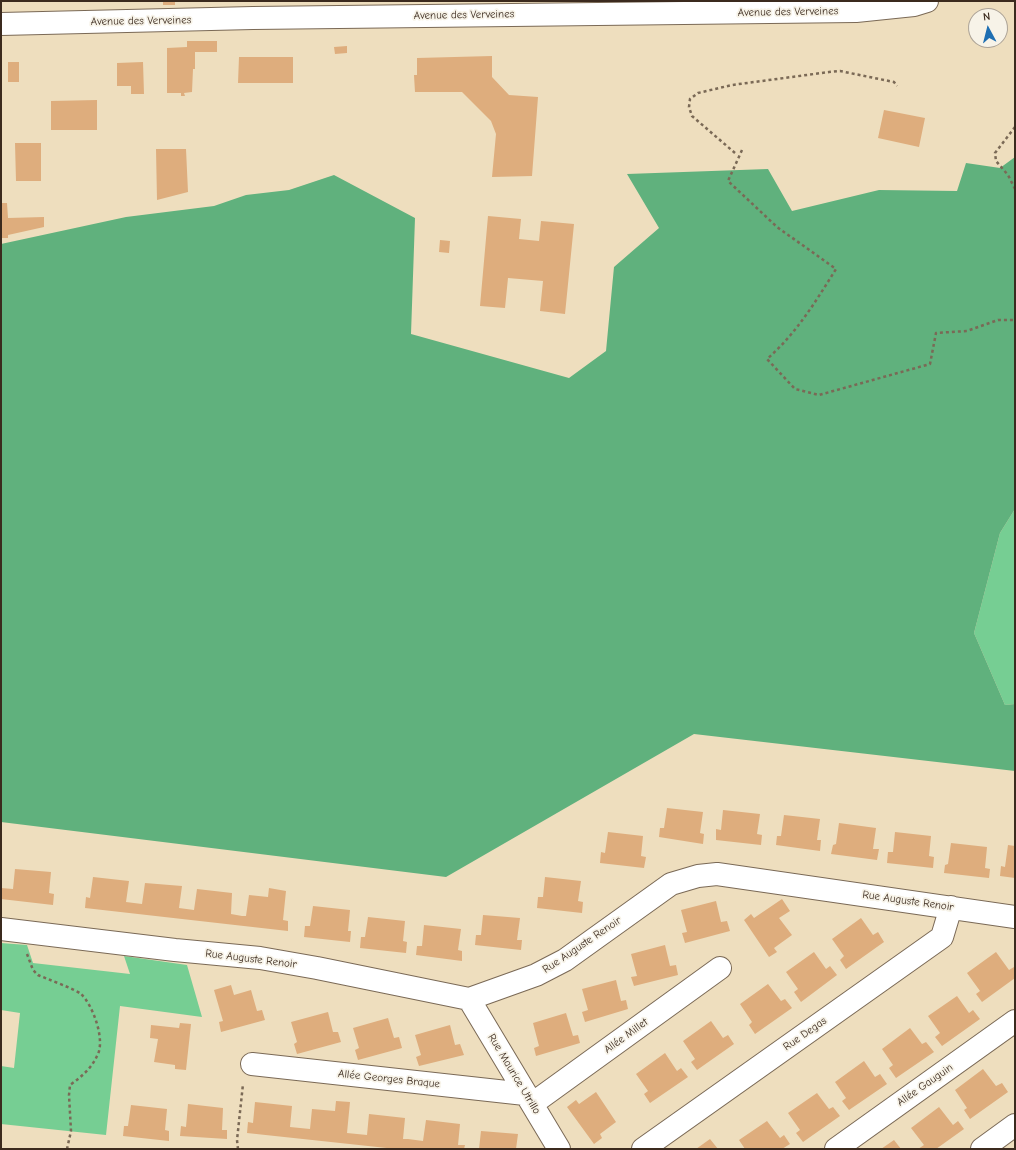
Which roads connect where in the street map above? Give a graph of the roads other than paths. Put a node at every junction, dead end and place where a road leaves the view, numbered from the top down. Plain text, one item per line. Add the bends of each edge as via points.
1 (927, 1) edge
2 (253, 10) edge
3 (1, 24) edge
4 (951, 908) junction
5 (1015, 917) edge
6 (11, 930) edge
7 (720, 968) dead end
8 (469, 999) junction
9 (1015, 1021) edge
10 (252, 1064) road end
11 (529, 1099) junction
12 (1015, 1125) edge
13 (559, 1149) edge
14 (643, 1149) edge
15 (836, 1149) edge
16 (982, 1149) edge

1 - 2 street, Avenue des Verveines via 914,5 856,11
2 - 3 street, Avenue des Verveines
4 - 5 street, Rue Auguste Renoir
4 - 8 street, Rue Auguste Renoir via 717,874 698,876 671,884 565,960 536,975
4 - 14 street, Rue Degas via 942,937
6 - 8 street, Rue Auguste Renoir via 260,958
7 - 11 street, Allée Millet
8 - 11 street, Rue Maurice Utrillo
9 - 15 street, Allée Gauguin
10 - 11 street, Allée Georges Braque
11 - 13 street, Rue Maurice Utrillo
12 - 16 street

